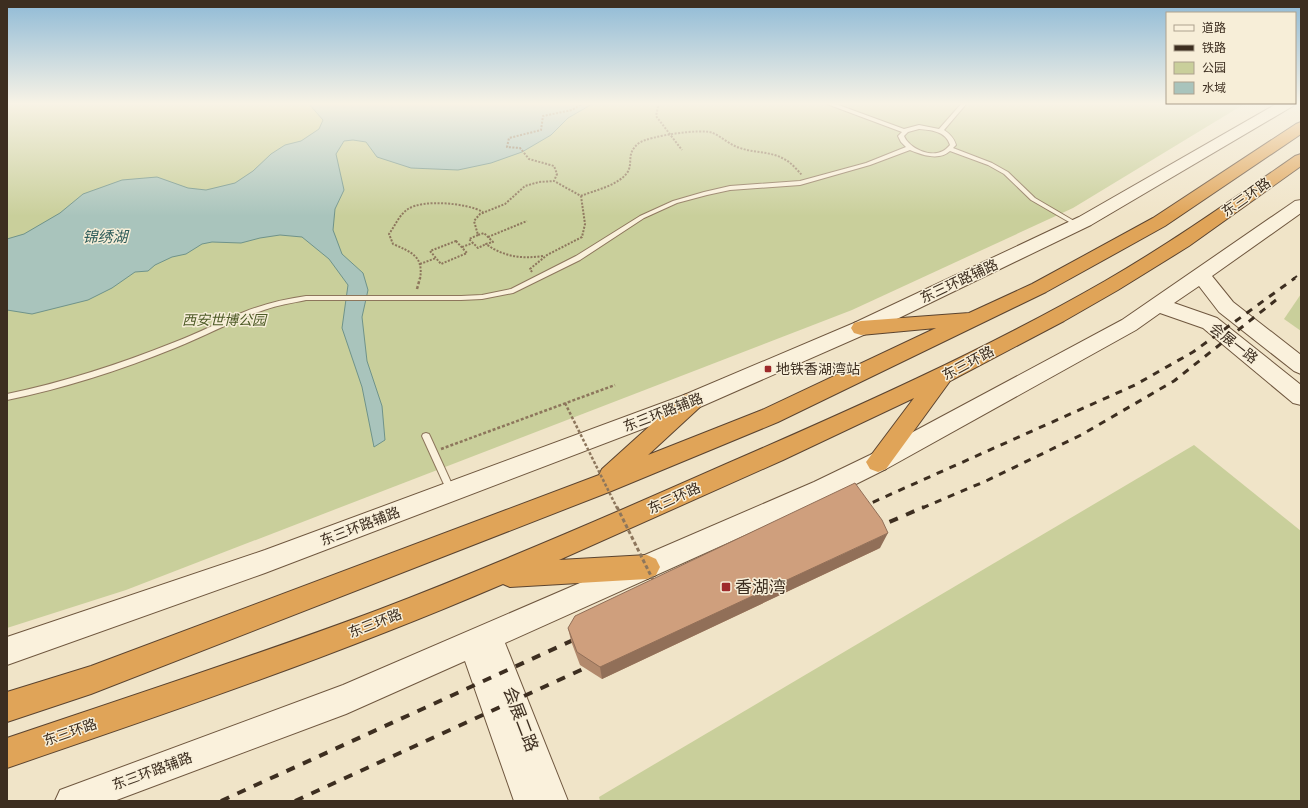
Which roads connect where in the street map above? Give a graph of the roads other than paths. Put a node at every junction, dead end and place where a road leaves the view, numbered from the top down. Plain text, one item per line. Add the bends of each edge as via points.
1 (901, 141) edge
2 (952, 141) edge
3 (1223, 141) edge
4 (1281, 141) edge
5 (909, 148) junction
6 (950, 149) junction
7 (1301, 159) edge
8 (1301, 205) edge
9 (1078, 225) junction
10 (1201, 276) junction
11 (1158, 306) junction
12 (981, 317) junction
13 (861, 328) junction
14 (1301, 366) edge
15 (942, 377) junction
16 (7, 397) edge
17 (1301, 397) edge
18 (692, 401) junction
19 (426, 436) dead end
20 (878, 462) junction
21 (600, 485) junction
22 (451, 491) junction
23 (651, 575) junction
24 (495, 576) junction
25 (481, 640) junction
26 (7, 651) edge
27 (7, 707) edge
28 (7, 753) edge
29 (71, 801) edge
30 (530, 801) edge
31 (552, 801) edge

1 - 5 lane
2 - 6 lane via 953,145
3 - 9 main road, 东三环路辅路
4 - 12 highway, 东三环路 via 1159,222
5 - 6 lane via 930,154
5 - 16 lane via 868,164 800,183 730,188 675,202 642,217 578,258 513,291 482,297 306,298 257,309 182,343 127,364
6 - 9 lane via 1006,173 1033,199
7 - 15 highway, 东三环路 via 1166,252 1062,313
8 - 10 main road, 东三环路辅路
9 - 13 main road, 东三环路辅路
10 - 11 main road, 东三环路辅路
10 - 14 main road, 会展一路 via 1226,307
11 - 17 main road, 会展一路 via 1210,323
11 - 20 main road, 东三环路辅路 via 1089,348
12 - 13 highway
12 - 21 highway, 东三环路 via 770,416
13 - 18 main road, 东三环路辅路
15 - 20 highway
15 - 24 highway, 东三环路
18 - 21 highway
18 - 22 main road, 东三环路辅路
19 - 22 lane
20 - 23 main road, 东三环路辅路
21 - 27 highway, 东三环路 via 91,680
22 - 26 main road, 东三环路辅路 via 99,621
23 - 24 highway
23 - 25 main road, 东三环路辅路
24 - 28 highway, 东三环路 via 377,624
25 - 29 main road, 东三环路辅路 via 346,699
25 - 30 main road, 会展二路
25 - 31 main road, 会展二路

